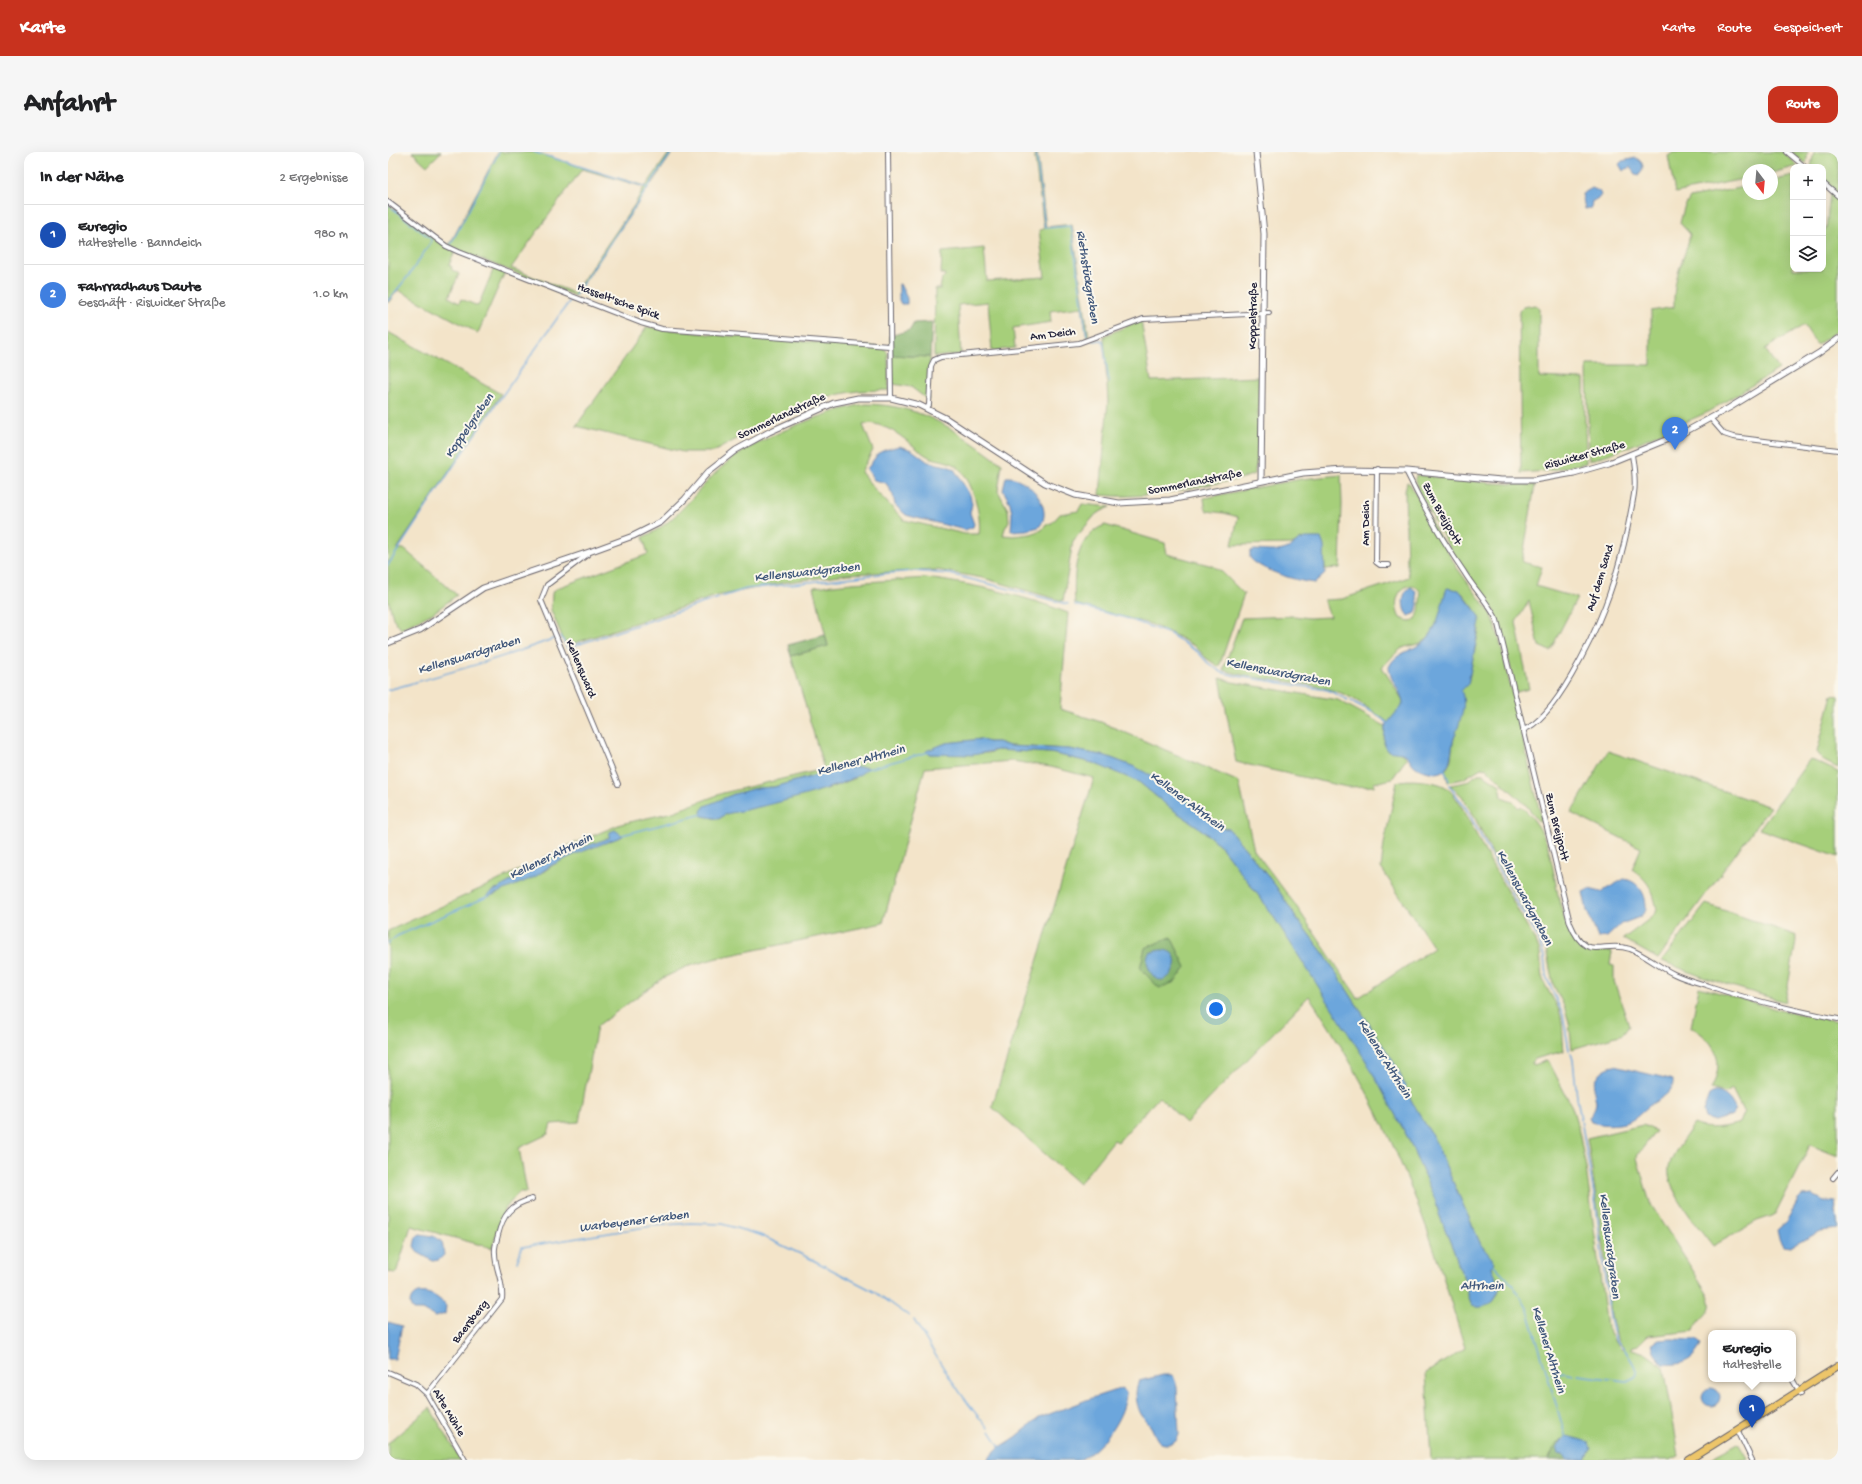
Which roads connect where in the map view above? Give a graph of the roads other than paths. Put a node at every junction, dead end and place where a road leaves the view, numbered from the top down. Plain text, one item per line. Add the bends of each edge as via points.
1 (888, 152) edge
2 (1256, 152) edge
3 (1787, 152) edge
4 (1801, 164) edge
5 (1826, 186) edge
6 (1838, 196) edge
7 (388, 202) edge
8 (1266, 313) junction
9 (1838, 339) edge
10 (889, 346) junction
11 (891, 398) junction
12 (927, 408) junction
13 (1711, 419) junction
14 (1838, 450) edge
15 (1632, 455) junction
16 (1377, 470) junction
17 (1406, 471) junction
18 (1261, 481) junction
19 (590, 552) junction
20 (1389, 565) dead end
21 (388, 644) edge
22 (1523, 730) junction
23 (618, 784) dead end
24 (1838, 1019) edge
25 (1838, 1172) edge
26 (1833, 1178) dead end
27 (532, 1199) dead end
28 (1838, 1366) edge
29 (388, 1372) edge
30 (1794, 1382) edge
31 (1800, 1392) junction
32 (427, 1394) junction
33 (1738, 1431) junction
34 (465, 1460) edge
35 (1690, 1460) edge
36 (1752, 1460) edge

1 - 10 street
2 - 8 street, Koppelstraße via 1264,234
3 - 4 street
5 - 6 street
7 - 10 street, Hasselt'sche Spick via 446,246 641,323 662,328
8 - 12 street, Am Deich via 1149,318 1079,343 941,357 934,360 931,366
8 - 18 street, Koppelstraße
9 - 13 street, Riswicker Straße
10 - 11 street
11 - 12 street, Sommerlandstraße
11 - 19 street, Sommerlandstraße via 858,398 834,403 769,432 723,459 661,522
12 - 18 street, Sommerlandstraße via 948,419 1035,477 1075,495 1119,503 1146,502 1170,500
13 - 14 street via 1724,434 1733,437
13 - 15 street, Riswicker Straße
15 - 17 street, Riswicker Straße via 1574,473 1534,480 1501,480
15 - 22 street, Auf dem Sand via 1634,492 1605,606 1561,694 1541,718
16 - 17 street, Riswicker Straße
16 - 18 street, Riswicker Straße via 1304,473
16 - 20 street, Am Deich via 1376,562 1380,565
17 - 22 street, Zum Breijpott via 1448,549 1497,620
19 - 21 street, Sommerlandstraße via 483,588 420,630
19 - 23 street, Kellensward via 547,585 541,600
22 - 24 street, Zum Breijpott via 1570,923 1578,939 1597,949 1627,948 1675,974 1736,995
25 - 26 street
27 - 32 street, Baersberg via 515,1205 507,1212 502,1222 494,1254 503,1289 502,1299
28 - 31 main road
29 - 32 street, Alte Mühle via 416,1384
30 - 31 street
31 - 33 main road
32 - 34 street, Alte Mühle
33 - 35 main road
33 - 36 street

